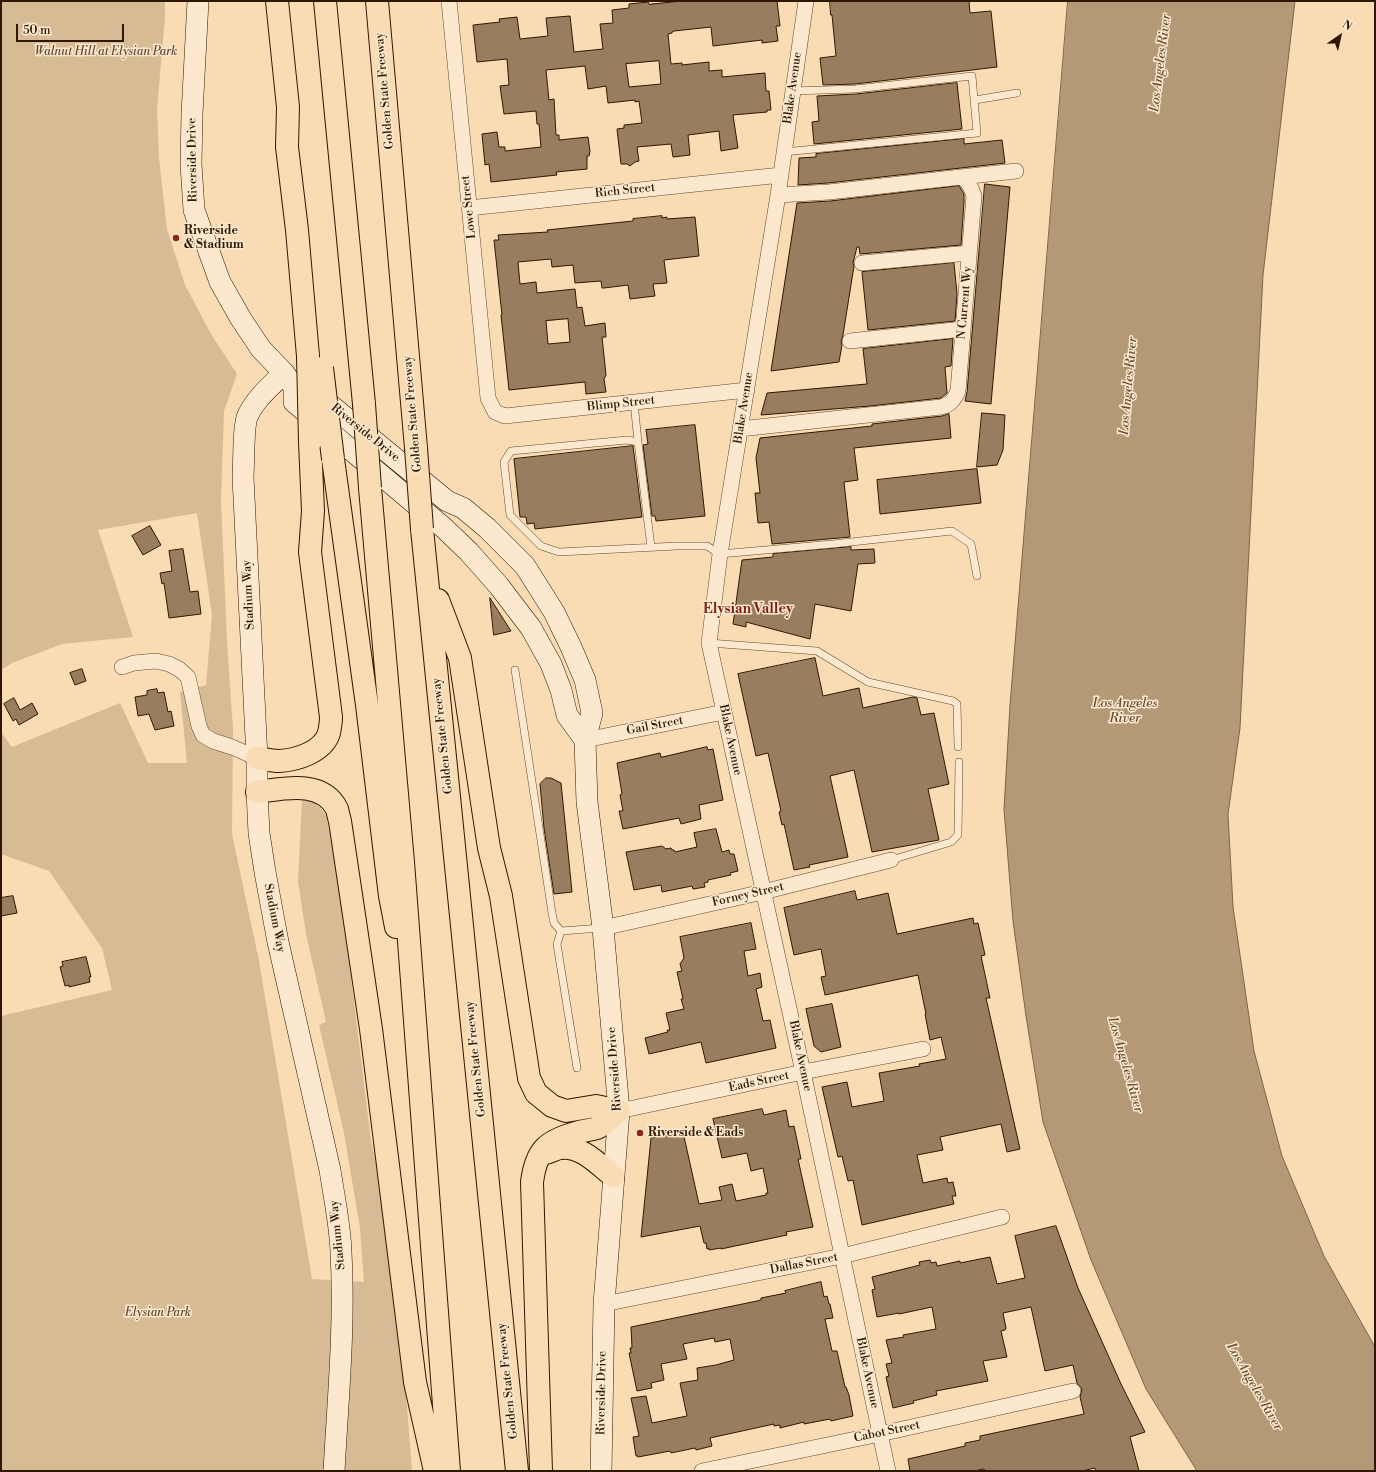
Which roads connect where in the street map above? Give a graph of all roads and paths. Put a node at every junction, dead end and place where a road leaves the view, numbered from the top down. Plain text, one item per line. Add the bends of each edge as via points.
1 (198, 1) edge
2 (277, 1) edge
3 (325, 1) edge
4 (377, 1) edge
5 (449, 1) edge
6 (806, 1) edge
7 (792, 91) junction
8 (1017, 93) dead end
9 (975, 100) junction
10 (784, 152) junction
11 (1016, 171) dead end
12 (781, 175) junction
13 (961, 177) junction
14 (778, 195) junction
15 (469, 208) junction
16 (969, 253) junction
17 (862, 264) dead end
18 (963, 329) junction
19 (850, 341) dead end
20 (315, 362) junction
21 (289, 380) junction
22 (747, 390) junction
23 (634, 402) junction
24 (495, 412) joint
25 (740, 429) junction
26 (638, 442) junction
27 (651, 547) junction
28 (720, 554) junction
29 (427, 572) junction
30 (977, 576) dead end
31 (709, 643) junction
32 (122, 667) dead end
33 (515, 670) dead end
34 (724, 712) junction
35 (585, 740) junction
36 (958, 747) dead end
37 (257, 758) junction
38 (959, 762) dead end
39 (257, 792) junction
40 (892, 860) joint
41 (763, 892) junction
42 (603, 928) junction
43 (561, 931) junction
44 (412, 998) junction
45 (923, 1049) dead end
46 (577, 1068) dead end
47 (803, 1072) junction
48 (619, 1111) junction
49 (540, 1155) junction
50 (613, 1176) junction
51 (1002, 1217) dead end
52 (842, 1256) junction
53 (604, 1304) junction
54 (1073, 1391) dead end
55 (880, 1434) junction
56 (334, 1471) edge
57 (435, 1471) edge
58 (449, 1471) edge
59 (517, 1471) edge
60 (541, 1471) edge
61 (601, 1471) edge
62 (702, 1471) edge
63 (888, 1471) edge

1 - 21 main road, Riverside Drive via 190,164 194,210 220,282 261,349
2 - 20 highway via 288,107 287,147
3 - 44 highway, bridge via 364,404
4 - 29 highway, Golden State Freeway, bridge
5 - 15 street, Lowe Street
6 - 7 street, Blake Avenue
7 - 9 lane via 855,89 972,76
7 - 10 street, Blake Avenue
8 - 9 lane
9 - 10 lane via 977,133
10 - 12 street, Blake Avenue
11 - 13 street
12 - 14 street, Blake Avenue
12 - 15 street, Rich Street
13 - 14 street via 829,192
13 - 16 street, N Current Wy via 974,196
14 - 22 street, Blake Avenue
15 - 24 street, Lowe Street via 488,398
16 - 17 street
16 - 18 street, N Current Wy
18 - 19 street
18 - 25 street, N Current Wy via 958,391 954,401 947,406
20 - 37 highway, bridge via 310,442 313,511 310,552 332,717 329,734 324,742 303,757 284,761
20 - 44 highway, bridge via 333,459 390,896
21 - 35 main road, Riverside Drive via 294,402 444,528 500,586 531,628 551,664 567,715
21 - 35 main road, Riverside Drive via 306,385 447,501 462,508 487,528 525,566 554,612 585,680 592,713
21 - 37 main road, Stadium Way via 256,400 246,416 243,477
22 - 23 street, Blimp Street
22 - 25 street, Blake Avenue
23 - 24 street, Blimp Street via 505,416
23 - 26 lane
25 - 28 street, Blake Avenue
26 - 27 lane
26 - 27 lane via 627,440 511,451 504,462 510,515 541,546 559,552
27 - 28 lane via 707,546
28 - 30 lane via 952,531 971,544
28 - 31 street, Blake Avenue
29 - 48 highway via 460,658 488,848 501,896 529,1078 536,1093 552,1106 566,1110 596,1106
29 - 59 highway, Golden State Freeway
31 - 34 street, Blake Avenue
31 - 36 lane via 817,651 868,682 953,701 957,704
32 - 37 street via 156,661 179,669 188,677 203,734 213,741
33 - 43 lane via 552,914 554,923
34 - 35 street, Gail Street
34 - 41 street, Blake Avenue
35 - 42 main road, Riverside Drive via 587,802
37 - 39 main road, Stadium Way
38 - 40 lane via 958,835 951,842
39 - 56 main road, Stadium Way via 259,833 272,910 337,1210 341,1250 342,1325
39 - 57 highway via 300,788 314,790 327,798 336,809 340,821 371,1029 415,1382
40 - 41 street, Forney Street
41 - 42 street, Forney Street
41 - 47 street, Blake Avenue
42 - 43 lane
42 - 48 main road, Riverside Drive
43 - 46 lane via 557,944
44 - 58 highway
45 - 47 street, Eads Street
47 - 48 street, Eads Street
47 - 52 street, Blake Avenue
48 - 49 highway via 597,1128 560,1137 547,1145
48 - 50 main road, Riverside Drive
49 - 50 highway via 560,1148 583,1152
49 - 60 highway via 534,1168 532,1182
50 - 53 main road, Riverside Drive
51 - 52 street, Dallas Street
52 - 53 street, Dallas Street
52 - 55 street, Blake Avenue
53 - 61 main road, Riverside Drive
54 - 55 street, Cabot Street
55 - 62 street, Cabot Street
55 - 63 street, Blake Avenue

